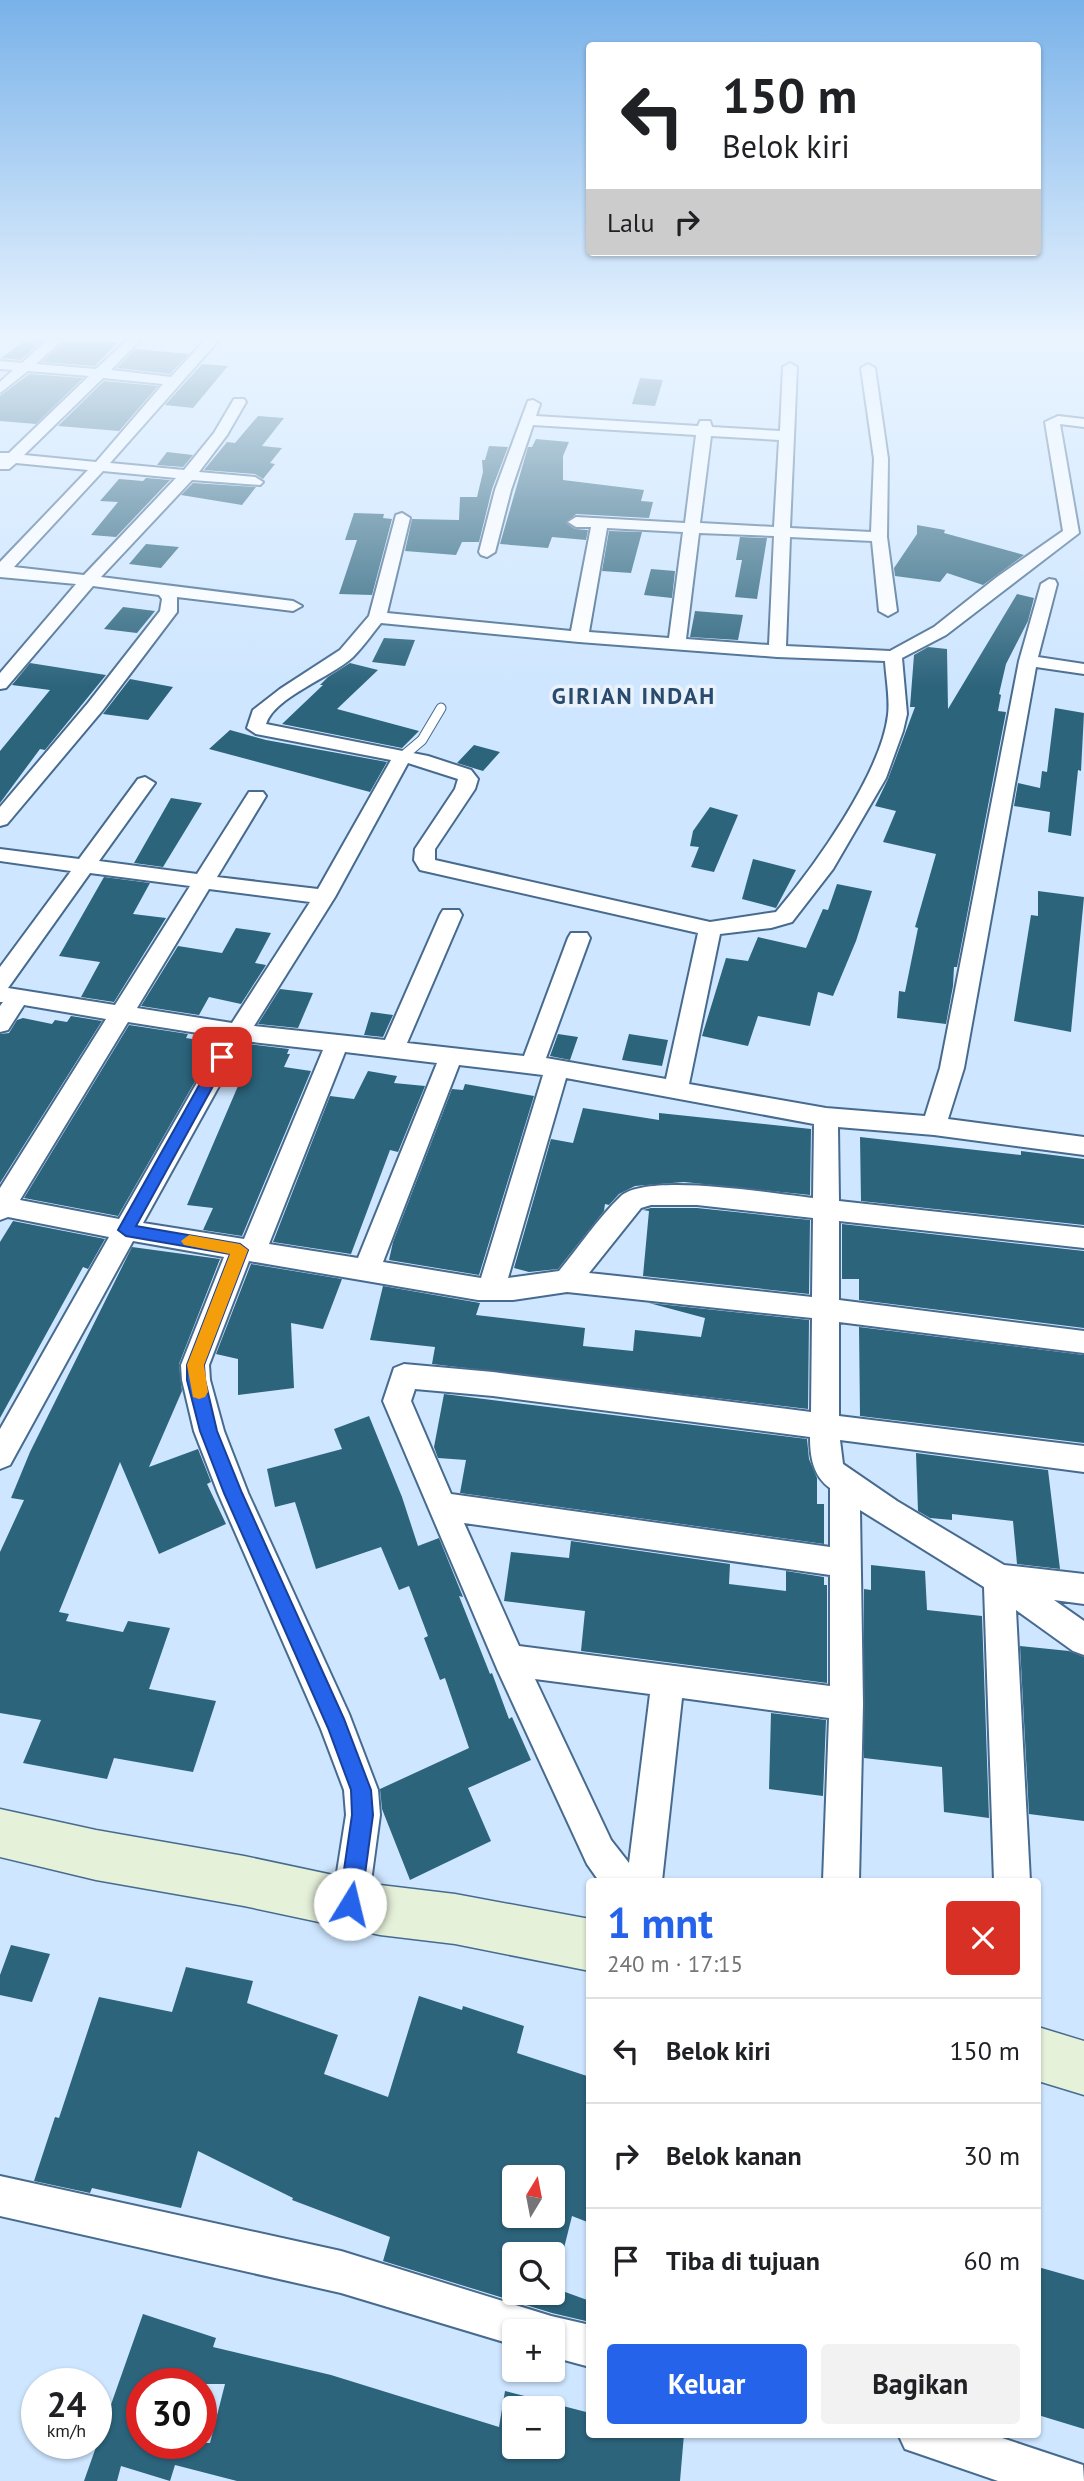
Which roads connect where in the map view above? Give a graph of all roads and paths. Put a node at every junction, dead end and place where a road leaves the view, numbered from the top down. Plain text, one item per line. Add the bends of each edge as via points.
1 (109, 456) edge
2 (203, 456) edge
3 (515, 456) edge
4 (701, 456) edge
5 (786, 456) edge
6 (881, 456) edge
7 (1058, 456) edge
8 (4, 462) edge
9 (99, 467) junction
10 (188, 475) junction
11 (255, 482) dead end
12 (402, 518) dead end
13 (576, 522) dead end
14 (600, 523) junction
15 (691, 527) junction
16 (782, 531) junction
17 (879, 537) junction
18 (486, 552) dead end
19 (1, 571) edge
20 (90, 579) junction
21 (1049, 584) dead end
22 (166, 591) junction
23 (293, 606) dead end
24 (888, 611) dead end
25 (377, 617) junction
26 (579, 637) junction
27 (677, 644) junction
28 (777, 652) junction
29 (893, 656) junction
30 (1028, 661) junction
31 (1084, 669) edge
32 (0, 684) edge
33 (441, 708) dead end
34 (402, 757) junction
35 (145, 783) dead end
36 (256, 796) dead end
37 (0, 820) edge
38 (0, 855) edge
39 (85, 867) junction
40 (204, 882) junction
41 (324, 897) junction
42 (451, 915) dead end
43 (710, 929) junction
44 (579, 938) dead end
45 (6, 991) edge
46 (121, 1014) junction
47 (0, 1024) edge
48 (237, 1032) junction
49 (337, 1043) junction
50 (393, 1049) junction
51 (451, 1056) junction
52 (545, 1067) junction
53 (676, 1090) junction
54 (826, 1116) junction
55 (934, 1126) junction
56 (1084, 1146) edge
57 (1, 1207) edge
58 (826, 1210) junction
59 (126, 1230) junction
60 (1084, 1238) edge
61 (246, 1251) junction
62 (367, 1269) junction
63 (567, 1281) junction
64 (491, 1290) junction
65 (826, 1309) junction
66 (1084, 1342) edge
67 (825, 1425) junction
68 (0, 1456) edge
69 (1084, 1458) edge
70 (845, 1483) junction
71 (441, 1506) junction
72 (845, 1563) junction
73 (999, 1580) junction
74 (1084, 1589) edge
75 (1084, 1640) edge
76 (509, 1660) junction
77 (668, 1682) junction
78 (846, 1704) junction
79 (0, 1833) edge
80 (618, 1878) edge
81 (644, 1878) edge
82 (841, 1878) edge
83 (1012, 1878) edge
84 (350, 1904) junction
85 (586, 1944) edge
86 (1041, 2055) edge
87 (1084, 2068) edge
88 (0, 2196) edge
89 (502, 2320) edge
90 (565, 2339) edge
91 (586, 2345) edge
92 (933, 2438) edge
93 (1067, 2481) edge

1 - 9 street
2 - 10 street
3 - 18 street
4 - 15 street
5 - 16 street
6 - 17 street
7 - 29 street via 1071,533 940,631
8 - 9 street
9 - 10 street
9 - 19 street
10 - 11 street
10 - 20 street
12 - 25 street
13 - 14 street
14 - 15 street
14 - 26 street
15 - 16 street
15 - 27 street
16 - 17 street
16 - 28 street
17 - 24 street
19 - 20 street
20 - 22 street
20 - 32 street
21 - 30 street
22 - 23 street
22 - 37 street via 168,612
25 - 26 street
25 - 34 street via 346,654 260,714 256,728
26 - 27 street
27 - 28 street
28 - 29 street
29 - 43 street via 898,714 894,731 876,778 822,869 784,917
30 - 31 street
30 - 55 street via 952,1068
33 - 34 lane via 422,740
34 - 41 street
34 - 43 street via 458,770 468,779 425,849 427,864
35 - 39 street
36 - 40 street
38 - 39 street
39 - 40 street
39 - 45 street
40 - 41 street
40 - 46 street
41 - 48 street
42 - 50 street
43 - 53 street
44 - 52 street
45 - 46 street
45 - 47 street
46 - 48 street
46 - 57 street
48 - 49 street
48 - 59 street
49 - 50 street
49 - 61 street
50 - 51 street
51 - 52 street
51 - 62 street
52 - 53 street
52 - 64 street
53 - 54 street
54 - 55 street
54 - 58 street
55 - 56 street
57 - 59 street
58 - 60 street
58 - 63 street via 697,1195 641,1196 632,1201
58 - 65 street
59 - 61 street
59 - 68 street
61 - 62 street
61 - 84 street via 198,1356 196,1380 209,1431 233,1493 361,1790 363,1815
62 - 64 street
63 - 64 street
63 - 65 street
65 - 66 street
65 - 67 street
67 - 69 street
67 - 70 street via 826,1460 830,1471
67 - 71 street via 404,1376 397,1401
70 - 72 street
70 - 73 street
71 - 72 street
71 - 76 street
72 - 78 street
73 - 74 street
73 - 75 street
73 - 83 street
76 - 77 street
76 - 80 street via 599,1852
77 - 78 street
77 - 81 street
78 - 82 street
79 - 84 street
84 - 85 street
86 - 87 street
88 - 89 street via 341,2272
90 - 91 street
92 - 93 street

